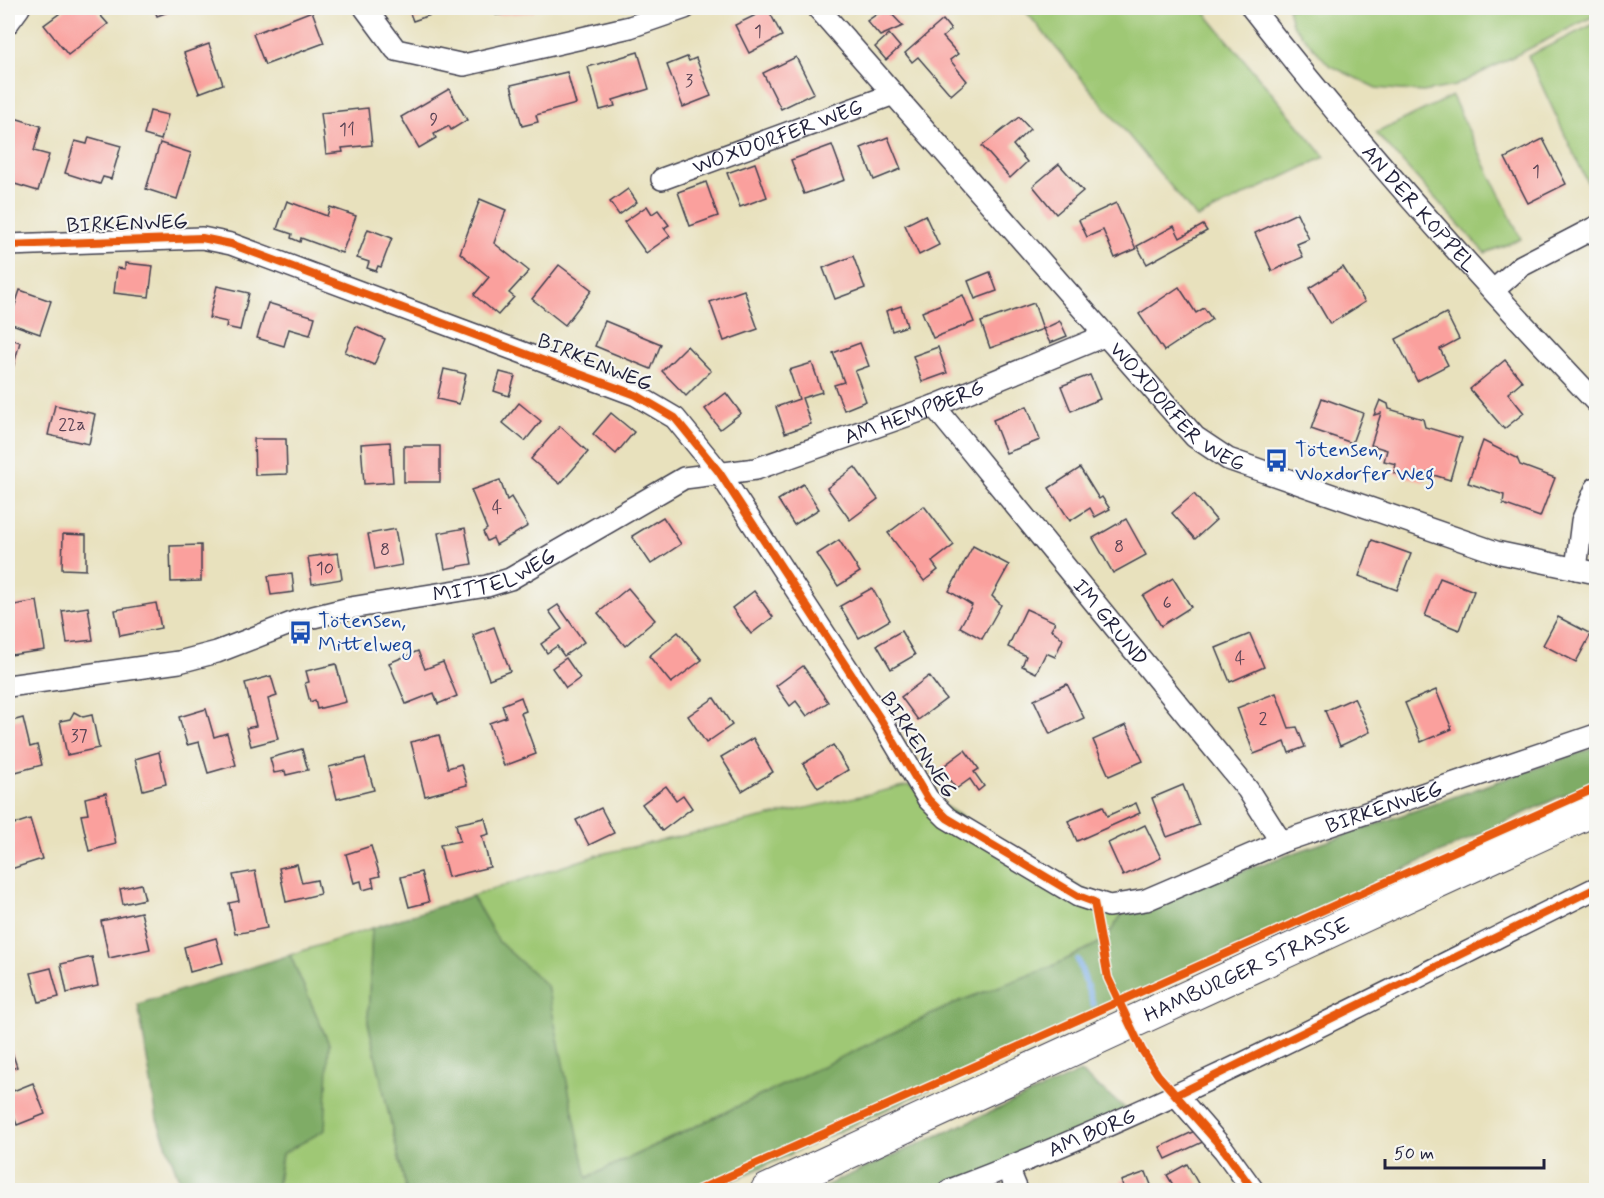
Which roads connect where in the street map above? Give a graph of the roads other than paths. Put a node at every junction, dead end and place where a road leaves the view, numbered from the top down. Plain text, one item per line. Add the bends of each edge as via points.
1 (19, 8) edge
2 (365, 8) edge
3 (685, 8) edge
4 (818, 8) edge
5 (1252, 8) edge
6 (8, 22) edge
7 (894, 94) junction
8 (662, 179) dead end
9 (1596, 227) edge
10 (8, 245) edge
11 (1494, 290) junction
12 (1104, 336) junction
13 (1596, 402) edge
14 (934, 406) junction
15 (719, 472) junction
16 (1596, 488) edge
17 (1586, 571) edge
18 (8, 686) edge
19 (1596, 735) edge
20 (1596, 810) edge
21 (1281, 842) junction
22 (1596, 888) edge
23 (1176, 1095) junction
24 (1008, 1168) junction
25 (767, 1191) edge
26 (950, 1191) edge
27 (1017, 1191) edge
28 (1253, 1191) edge

1 - 6 street
2 - 3 street via 396,50 464,65 630,27
4 - 7 street, WOXDORFER WEG
5 - 11 street, AN DER KOPPEL via 1301,71
7 - 8 street, WOXDORFER WEG
7 - 12 street, WOXDORFER WEG
9 - 11 street via 1521,266
10 - 15 street, BIRKENWEG via 202,238 231,244 636,395 675,418
11 - 13 street, AN DER KOPPEL
12 - 14 street, AM HEMPBERG
12 - 17 street, WOXDORFER WEG via 1195,437 1228,459 1496,552
14 - 15 street, AM HEMPBERG via 756,469
14 - 21 street, IM GRUND via 1248,790
15 - 18 street, MITTELWEG via 684,478 510,579 297,621 217,652 179,662
15 - 21 street, BIRKENWEG via 928,799 947,818 1078,896 1108,906 1146,900
16 - 17 street via 1582,521
19 - 21 street, BIRKENWEG
20 - 25 main road, HAMBURGER STRASSE
22 - 23 street, AM BORG
23 - 24 street, AM BORG
23 - 28 street via 1224,1150
24 - 26 street, AM BORG
24 - 27 street

